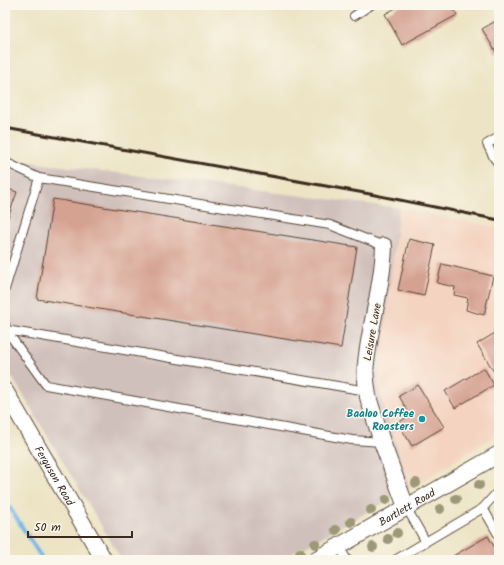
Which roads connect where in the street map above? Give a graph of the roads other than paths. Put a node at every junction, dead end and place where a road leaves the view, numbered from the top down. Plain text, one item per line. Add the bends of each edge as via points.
1 (371, 5) edge
2 (354, 16) dead end
3 (499, 137) edge
4 (5, 162) edge
5 (499, 164) edge
6 (39, 178) junction
7 (384, 246) joint
8 (5, 289) edge
9 (6, 327) edge
10 (367, 390) junction
11 (5, 391) edge
12 (382, 442) junction
13 (497, 458) edge
14 (499, 490) edge
15 (406, 507) junction
16 (483, 508) junction
17 (499, 536) edge
18 (426, 542) junction
19 (338, 546) junction
20 (104, 560) edge
21 (315, 560) edge
22 (347, 560) edge
23 (395, 560) edge

1 - 2 lane
3 - 5 lane via 487,144
4 - 6 lane
6 - 7 lane via 330,226
6 - 8 lane
7 - 10 street, Leisure Lane via 383,266 365,364
9 - 10 lane
9 - 12 lane via 46,385 352,440
10 - 12 street, Leisure Lane
11 - 20 street, Ferguson Road
12 - 15 street, Leisure Lane
13 - 15 street, Bartlett Road
14 - 16 lane
15 - 18 lane
15 - 19 street, Bartlett Road
16 - 17 lane
16 - 18 lane
18 - 23 lane
19 - 21 street, Bartlett Road
19 - 22 lane

